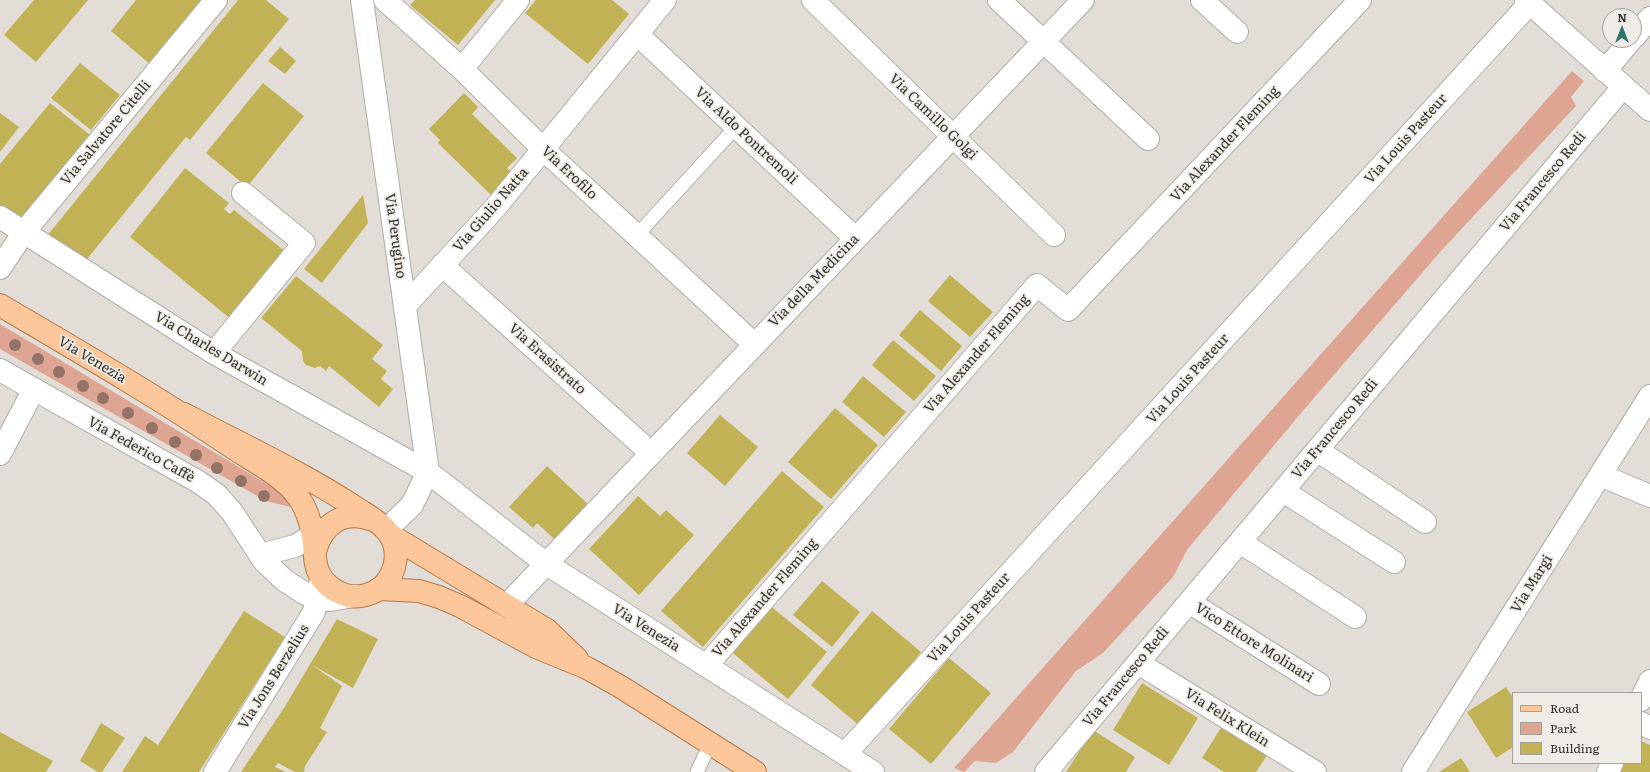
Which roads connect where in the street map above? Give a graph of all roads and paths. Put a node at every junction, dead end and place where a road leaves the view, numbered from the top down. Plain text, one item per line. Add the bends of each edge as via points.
1 (216, 0) edge
2 (362, 0) edge
3 (385, 0) edge
4 (518, 0) edge
5 (665, 0) edge
6 (813, 0) edge
7 (999, 0) edge
8 (1083, 0) edge
9 (1202, 0) edge
10 (1360, 0) edge
11 (1528, 2) edge
12 (1650, 18) edge
13 (1642, 28) edge
14 (1237, 32) dead end
15 (637, 34) junction
16 (1043, 41) junction
17 (1624, 48) edge
18 (462, 69) junction
19 (1605, 71) junction
20 (1623, 87) junction
21 (1650, 110) edge
22 (736, 127) junction
23 (953, 136) junction
24 (1148, 139) dead end
25 (543, 149) junction
26 (243, 193) dead end
27 (0, 217) edge
28 (24, 232) junction
29 (636, 235) junction
30 (1054, 235) dead end
31 (855, 238) junction
32 (442, 265) junction
33 (0, 268) edge
34 (0, 305) edge
35 (404, 306) junction
36 (754, 344) junction
37 (214, 353) junction
38 (0, 370) edge
39 (34, 389) junction
40 (1650, 396) edge
41 (184, 414) junction
42 (1317, 450) junction
43 (651, 453) junction
44 (0, 454) edge
45 (428, 472) junction
46 (1600, 475) junction
47 (1283, 491) junction
48 (1650, 496) edge
49 (1425, 522) dead end
50 (384, 528) junction
51 (318, 538) junction
52 (1240, 542) junction
53 (260, 555) junction
54 (1394, 562) dead end
55 (545, 563) junction
56 (321, 577) junction
57 (379, 589) junction
58 (354, 596) junction
59 (317, 599) junction
60 (1189, 602) junction
61 (507, 605) junction
62 (1355, 617) dead end
63 (1138, 663) junction
64 (706, 666) junction
65 (587, 668) junction
66 (1650, 680) edge
67 (1319, 684) dead end
68 (1642, 698) edge
69 (710, 744) junction
70 (845, 754) junction
71 (215, 772) edge
72 (697, 772) edge
73 (756, 772) edge
74 (873, 772) edge
75 (1046, 772) edge
76 (1315, 772) edge
77 (1413, 772) edge

1 - 28 street, Via Salvatore Citelli
2 - 35 street, Via Perugino
3 - 18 street, Via Erofilo
4 - 18 street
5 - 15 street, Via Giulio Natta
6 - 23 street, Via Camillo Golgi
7 - 16 street
8 - 16 street, Via della Medicina
9 - 14 street
10 - 64 street, Via Alexander Fleming via 1068,310 1037,285
11 - 19 street
11 - 70 street, Via Louis Pasteur
12 - 13 street
15 - 22 street, Via Aldo Pontremoli
15 - 25 street, Via Giulio Natta
16 - 23 street, Via della Medicina
16 - 24 street
17 - 19 street
18 - 25 street, Via Erofilo
19 - 20 street
20 - 21 street
20 - 42 street, Via Francesco Redi
22 - 29 lane
22 - 31 street, Via Aldo Pontremoli
23 - 30 street, Via Camillo Golgi
23 - 31 street, Via della Medicina
25 - 29 street, Via Erofilo
25 - 32 street, Via Giulio Natta via 495,208
26 - 37 street via 304,243
27 - 28 street, Via Charles Darwin
28 - 33 street, Via Salvatore Citelli
28 - 37 street, Via Charles Darwin
29 - 36 street, Via Erofilo
31 - 36 street, Via della Medicina
32 - 35 street, Via Giulio Natta
32 - 43 street, Via Erasistrato
34 - 41 main road, Via Venezia
35 - 45 street, Via Perugino
36 - 43 street, Via della Medicina
37 - 45 street, Via Charles Darwin
38 - 39 street, Via Federico Caffè
39 - 44 street
39 - 53 street, Via Federico Caffè via 204,485 232,512
40 - 46 street, Via Margi
41 - 50 main road via 331,492
41 - 51 main road via 284,481 300,499
42 - 47 street, Via Francesco Redi
42 - 49 street
43 - 55 street, Via della Medicina
45 - 50 street via 412,505
45 - 55 street, Via Venezia
46 - 48 street
46 - 77 street, Via Margi
47 - 52 street, Via Francesco Redi
47 - 54 street
50 - 51 main road via 364,517 350,516 337,520
50 - 57 main road via 395,546 396,558 394,570 388,581
50 - 61 main road
51 - 53 street
51 - 56 main road via 316,565
52 - 60 street, Via Francesco Redi
52 - 62 street
53 - 59 street, Via Federico Caffè via 284,580
55 - 61 street, Via della Medicina
55 - 64 street, Via Venezia
56 - 58 main road via 329,587 341,594
56 - 59 street, Via Jons Berzelius
57 - 58 main road via 367,595
57 - 65 main road via 419,591 439,597 536,647
58 - 59 street via 330,600
59 - 71 street, Via Jons Berzelius via 314,612
60 - 63 street, Via Francesco Redi
60 - 67 street, Vico Ettore Molinari
61 - 65 main road via 547,630
63 - 75 street, Via Francesco Redi
63 - 76 street, Via Felix Klein
64 - 70 street, Via Venezia
65 - 69 main road
66 - 68 street
69 - 72 lane
69 - 73 main road
70 - 74 street, Via Venezia

